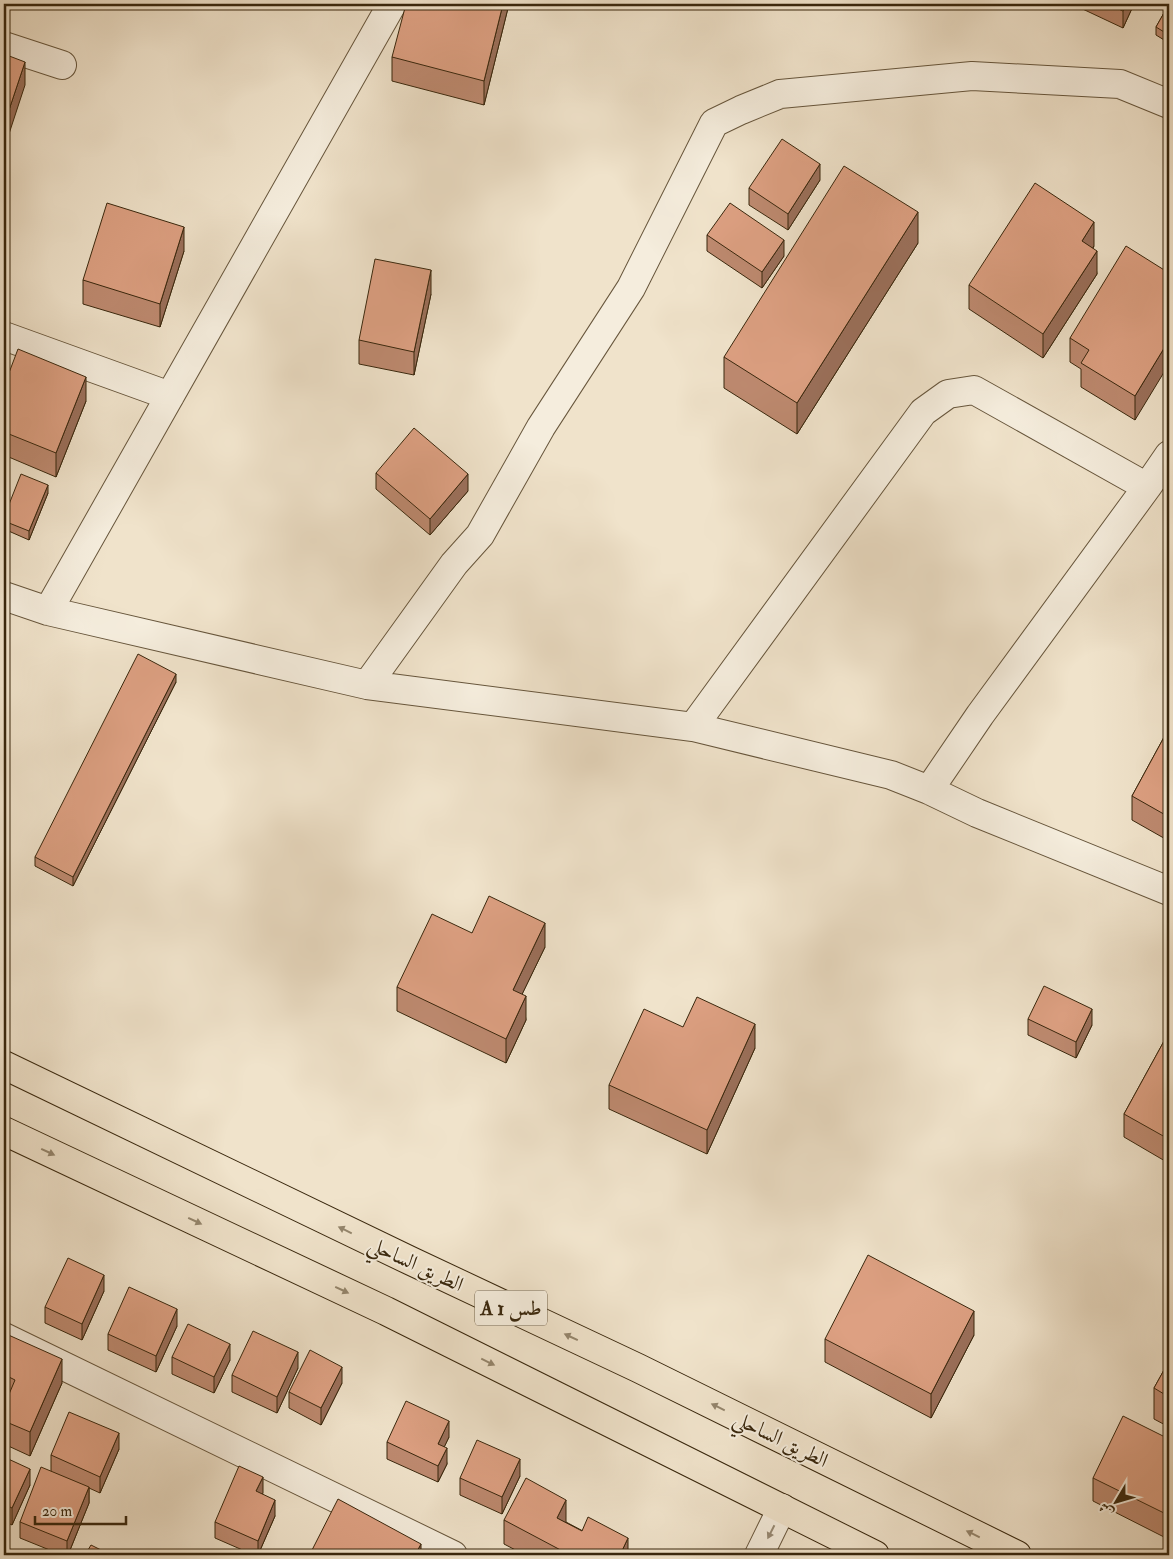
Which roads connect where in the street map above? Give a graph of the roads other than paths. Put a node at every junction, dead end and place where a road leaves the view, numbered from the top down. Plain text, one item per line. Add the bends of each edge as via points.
1 (392, 4) edge
2 (4, 46) edge
3 (62, 65) dead end
4 (1169, 104) edge
5 (4, 336) edge
6 (170, 396) junction
7 (1169, 455) edge
8 (1147, 488) junction
9 (4, 596) edge
10 (48, 611) junction
11 (367, 685) junction
12 (693, 726) junction
13 (930, 790) junction
14 (1169, 891) edge
15 (4, 1065) edge
16 (4, 1131) edge
17 (4, 1337) edge
18 (782, 1508) junction
19 (862, 1552) edge
20 (453, 1555) edge
21 (759, 1555) edge
22 (1017, 1555) edge

1 - 6 street
2 - 3 street
4 - 11 street via 1120,84 972,76 780,94 714,123 631,288 541,427 480,535 454,564
5 - 6 street
6 - 10 street
7 - 8 street
8 - 12 street via 974,390 948,394 923,412
8 - 13 street via 980,715
9 - 10 street
10 - 11 street
11 - 12 street
12 - 13 street via 892,775
13 - 14 street via 977,813
22 -> 15 highway, الطريق الساحلي / A 1 طس via 638,1368
16 -> 18 highway, A 1 طس via 386,1311
17 - 20 street
18 - 19 highway, A 1 طس
18 -> 21 street

